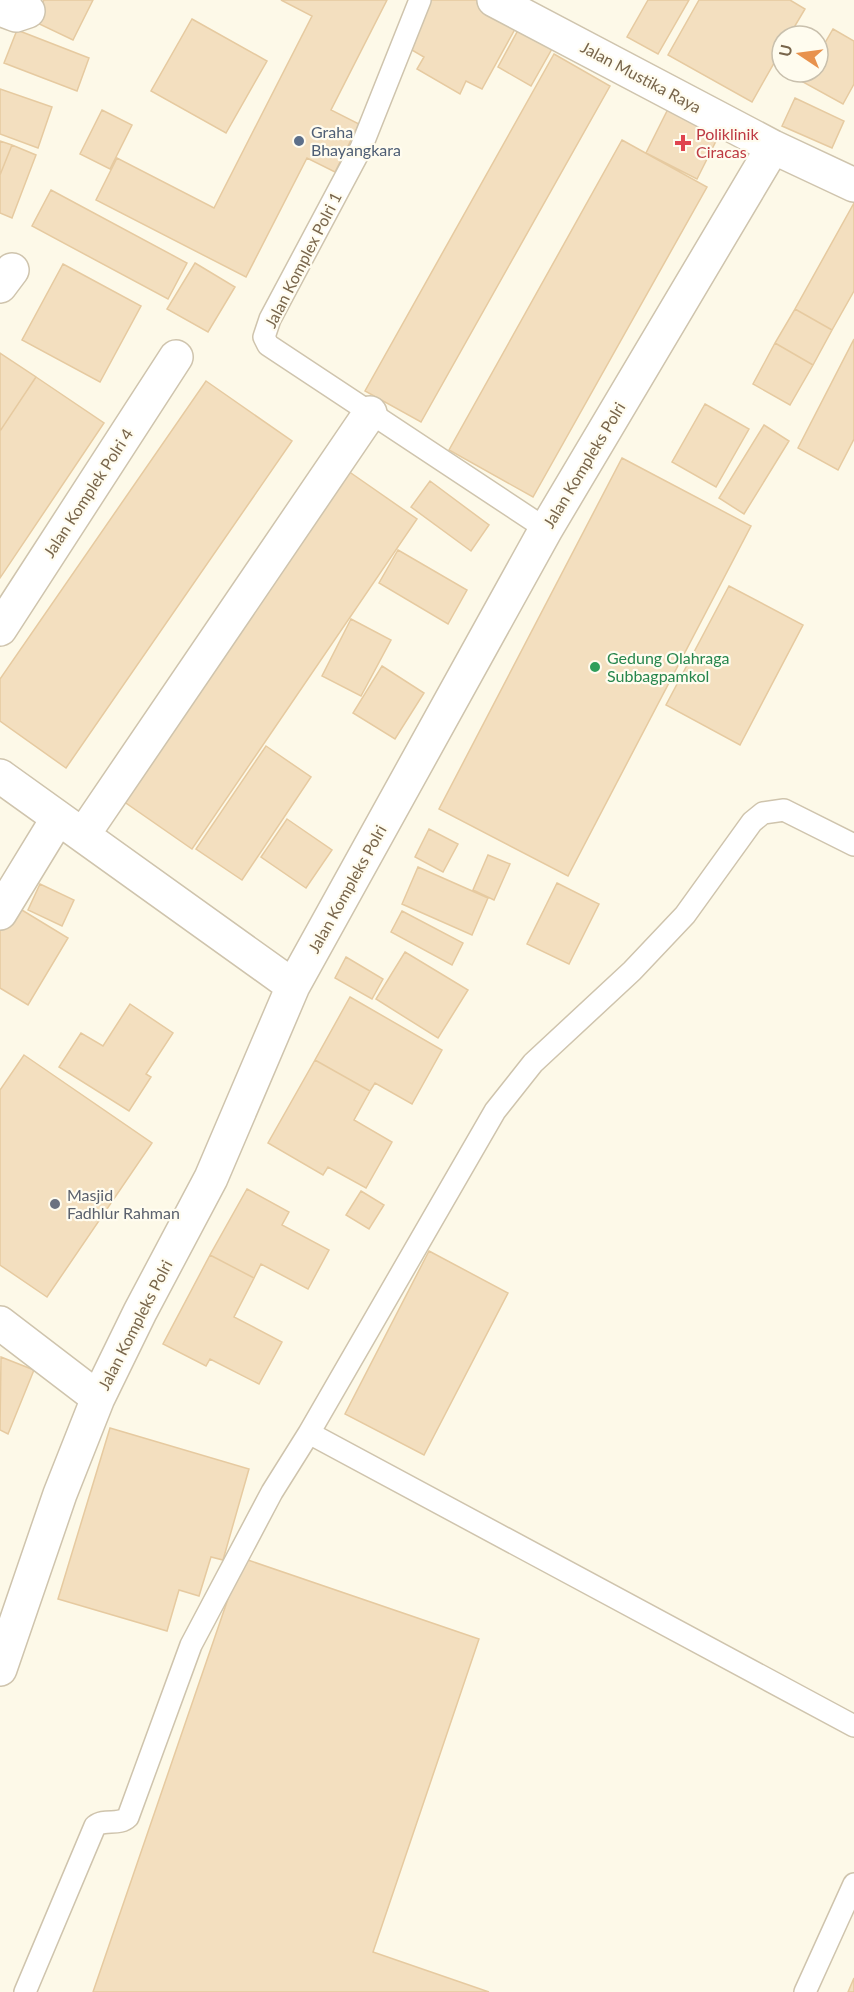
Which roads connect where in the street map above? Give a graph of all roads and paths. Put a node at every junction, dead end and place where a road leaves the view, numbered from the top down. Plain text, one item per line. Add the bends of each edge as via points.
1 (420, 0) edge
2 (494, 0) edge
3 (773, 147) junction
4 (854, 185) edge
5 (176, 357) dead end
6 (370, 413) junction
7 (546, 529) junction
8 (0, 628) edge
9 (0, 776) edge
10 (70, 826) junction
11 (854, 845) edge
12 (0, 914) edge
13 (293, 986) junction
14 (0, 1323) edge
15 (98, 1398) junction
16 (309, 1433) junction
17 (9, 1615) edge
18 (0, 1669) edge
19 (854, 1726) edge
20 (854, 1884) edge
21 (26, 1992) edge
22 (805, 1992) edge

1 - 6 lane, Jalan Komplex Polri 1 via 361,148 270,319 264,338 267,345
2 - 3 street, Jalan Mustika Raya
3 - 4 street, Jalan Mustika Raya
3 - 7 street, Jalan Kompleks Polri
5 - 8 street, Jalan Komplek Polri 4
6 - 7 lane, Jalan Komplex Polri 1
6 - 10 street
7 - 13 street, Jalan Kompleks Polri
9 - 10 street
10 - 12 street
10 - 13 street
11 - 16 lane via 784,810 763,813 752,822 685,915 632,971 533,1063 495,1111
13 - 15 street, Jalan Kompleks Polri via 211,1178
14 - 15 street
15 - 17 street, Jalan Kompleks Polri
16 - 19 lane
16 - 21 lane via 272,1492 191,1645 128,1817 95,1826
17 - 18 street, Jalan Kompleks Polri
20 - 22 lane

